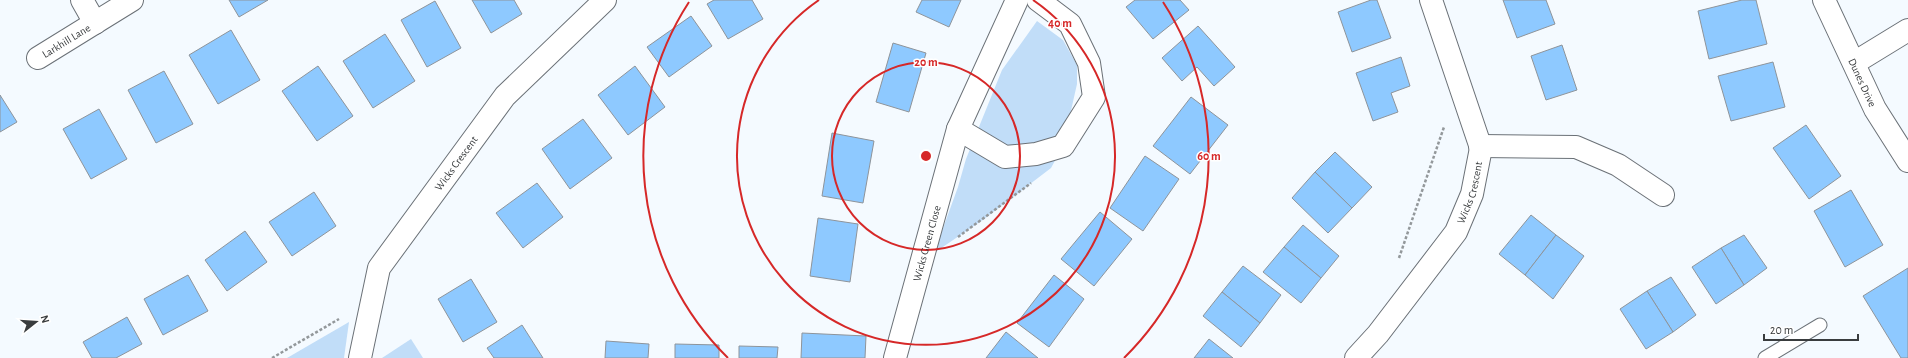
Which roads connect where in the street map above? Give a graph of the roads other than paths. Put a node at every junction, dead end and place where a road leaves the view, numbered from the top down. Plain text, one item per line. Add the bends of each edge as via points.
1 (82, 0) edge
2 (132, 0) edge
3 (605, 0) edge
4 (1017, 0) edge
5 (1038, 0) edge
6 (1431, 0) edge
7 (1824, 0) edge
8 (95, 23) junction
9 (1908, 30) edge
10 (38, 58) dead end
11 (1854, 63) junction
12 (958, 129) junction
13 (1480, 146) junction
14 (1908, 161) edge
15 (1663, 195) dead end
16 (1820, 325) dead end
17 (360, 358) edge
18 (895, 358) edge
19 (1356, 358) edge
20 (1765, 358) edge

1 - 8 street, Larkhill Lane
2 - 8 street, Larkhill Lane
3 - 17 street, Wicks Crescent via 505,96 379,268
4 - 12 street, Wicks Green Close
5 - 12 street via 1070,24 1088,63 1094,97 1063,146 1036,154 1005,157
6 - 13 street, Wicks Crescent
7 - 11 street, Dunes Drive
8 - 10 street, Larkhill Lane
9 - 11 street
11 - 14 street, Dunes Drive via 1876,109
12 - 18 street, Wicks Green Close
13 - 15 street via 1576,148 1618,164
13 - 19 street, Wicks Crescent via 1472,194 1456,232 1378,334
16 - 20 lane

